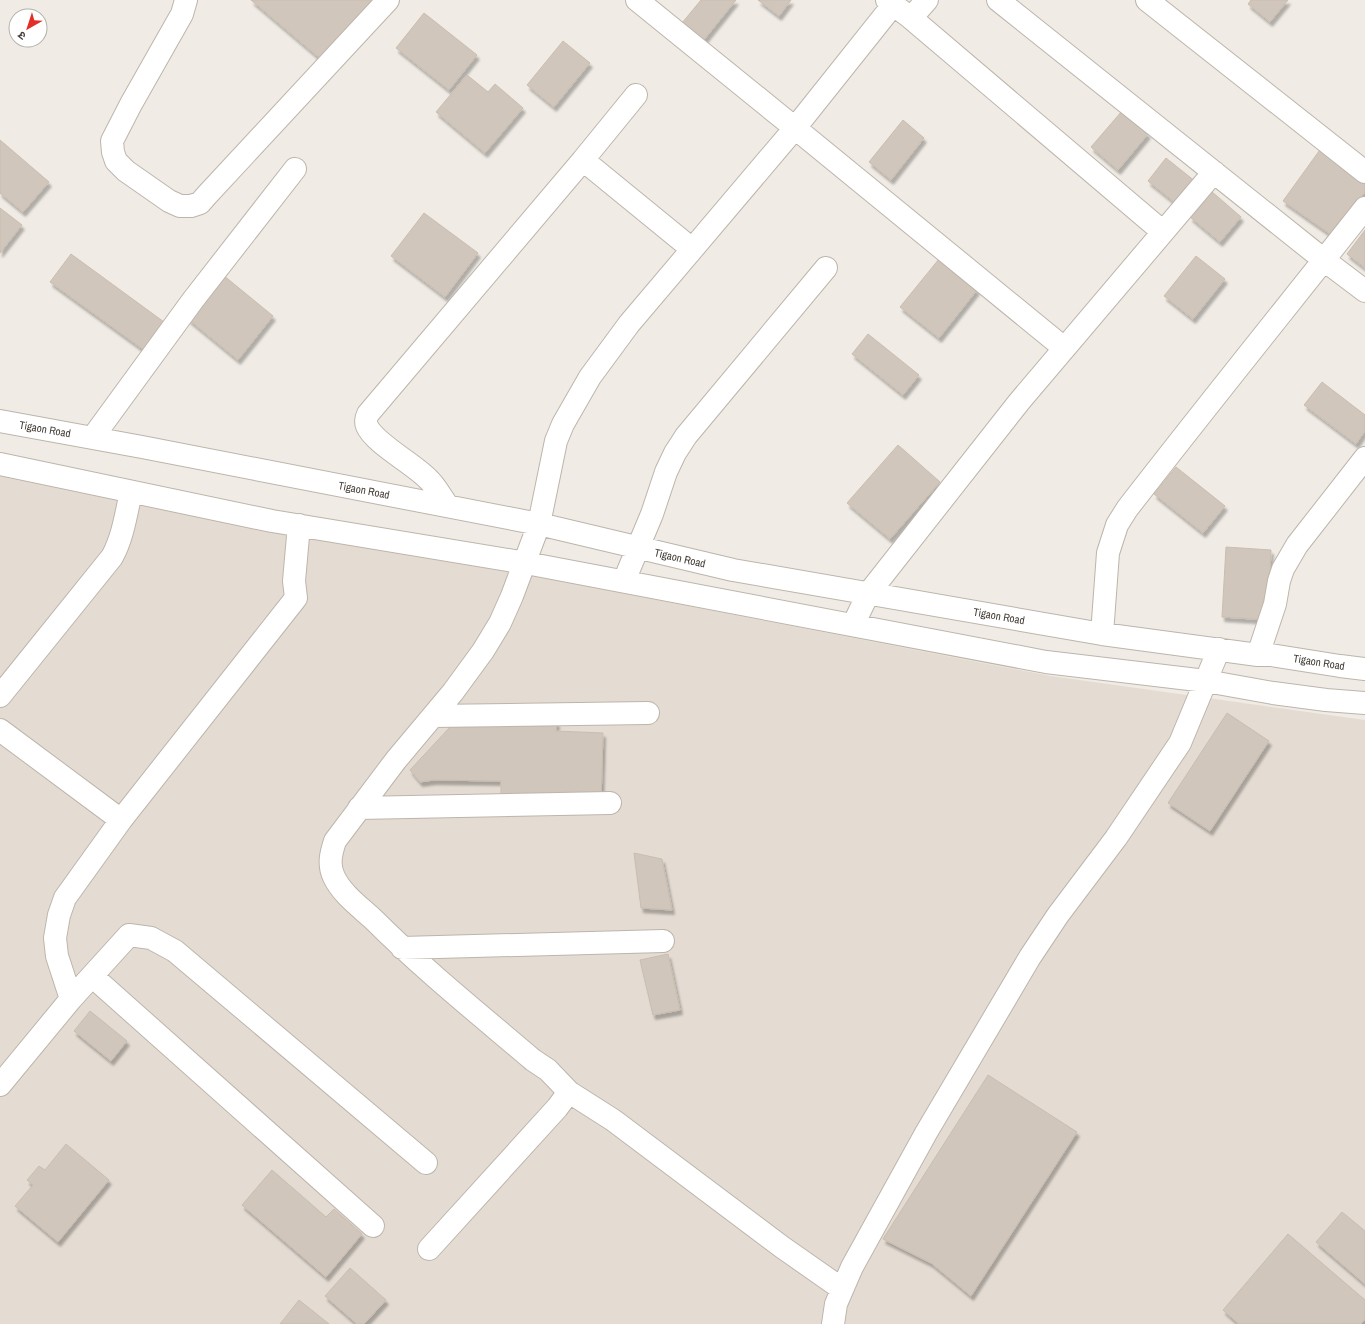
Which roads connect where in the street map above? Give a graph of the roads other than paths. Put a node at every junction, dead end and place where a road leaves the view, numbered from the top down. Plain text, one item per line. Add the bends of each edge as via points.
1 (186, 0) edge
2 (388, 0) edge
3 (637, 0) edge
4 (927, 0) edge
5 (998, 0) edge
6 (1147, 0) edge
7 (890, 2) edge
8 (911, 18) junction
9 (636, 95) dead end
10 (794, 128) junction
11 (583, 160) junction
12 (295, 170) dead end
13 (1214, 172) junction
14 (1365, 172) edge
15 (1365, 208) edge
16 (1163, 232) junction
17 (692, 250) junction
18 (1324, 260) junction
19 (826, 268) dead end
20 (1365, 291) edge
21 (1064, 348) junction
22 (0, 421) edge
23 (92, 437) junction
24 (1365, 458) edge
25 (0, 464) edge
26 (131, 492) junction
27 (448, 506) junction
28 (539, 524) junction
29 (299, 525) junction
30 (637, 548) junction
31 (526, 563) junction
32 (624, 581) junction
33 (868, 594) junction
34 (853, 625) junction
35 (1102, 634) junction
36 (1219, 649) junction
37 (1258, 655) junction
38 (1365, 669) edge
39 (1206, 681) junction
40 (0, 696) edge
41 (1365, 703) edge
42 (648, 713) dead end
43 (433, 716) junction
44 (0, 730) edge
45 (610, 803) dead end
46 (360, 808) junction
47 (121, 820) junction
48 (663, 941) dead end
49 (402, 948) junction
50 (92, 976) junction
51 (71, 999) junction
52 (0, 1084) edge
53 (569, 1092) junction
54 (426, 1163) dead end
55 (373, 1226) dead end
56 (429, 1249) dead end
57 (842, 1289) junction
58 (833, 1324) edge

1 - 2 street via 182,14 112,141 116,161 126,171 180,206 200,203
3 - 10 street
4 - 8 street
5 - 13 street
6 - 14 street
7 - 8 street
7 - 10 street
8 - 16 street
9 - 11 street
10 - 17 street
10 - 21 street
11 - 17 street
11 - 27 street via 368,414 366,420 370,431 427,477
12 - 23 street via 193,300
13 - 16 street
13 - 18 street
15 - 18 street
16 - 21 street
17 - 28 street via 606,353 566,418 556,441
18 - 20 street
18 - 35 street via 1199,416 1117,525 1108,553
19 - 30 street via 686,436 666,472
21 - 33 street
22 - 23 street, Tigaon Road
23 - 27 street, Tigaon Road
24 - 37 street via 1288,559 1279,581 1275,604
25 - 26 street
26 - 29 street
26 - 40 street via 118,547 112,557
27 - 28 street, Tigaon Road
28 - 30 street, Tigaon Road
28 - 31 street
29 - 31 street
29 - 47 street via 294,581 296,598
30 - 32 street
30 - 33 street, Tigaon Road via 733,570
31 - 32 street
31 - 43 street via 500,623 483,651
32 - 34 street
33 - 34 street
33 - 35 street, Tigaon Road
34 - 39 street via 1046,662
35 - 36 street, Tigaon Road
36 - 37 street, Tigaon Road
36 - 39 street
37 - 38 street, Tigaon Road
39 - 41 street via 1274,693
39 - 57 street via 1180,743 1116,838 1054,921 1000,1006 926,1133
42 - 43 street
43 - 46 street
44 - 47 street
45 - 46 street
46 - 49 street via 334,842 330,866 342,890
47 - 51 street via 65,898 59,915 55,938 57,956
48 - 49 street
49 - 53 street via 548,1070
50 - 51 street
50 - 54 street via 129,935 151,938 175,951
50 - 55 street
51 - 52 street
53 - 56 street via 558,1108
53 - 57 street via 613,1120
57 - 58 street via 836,1304

